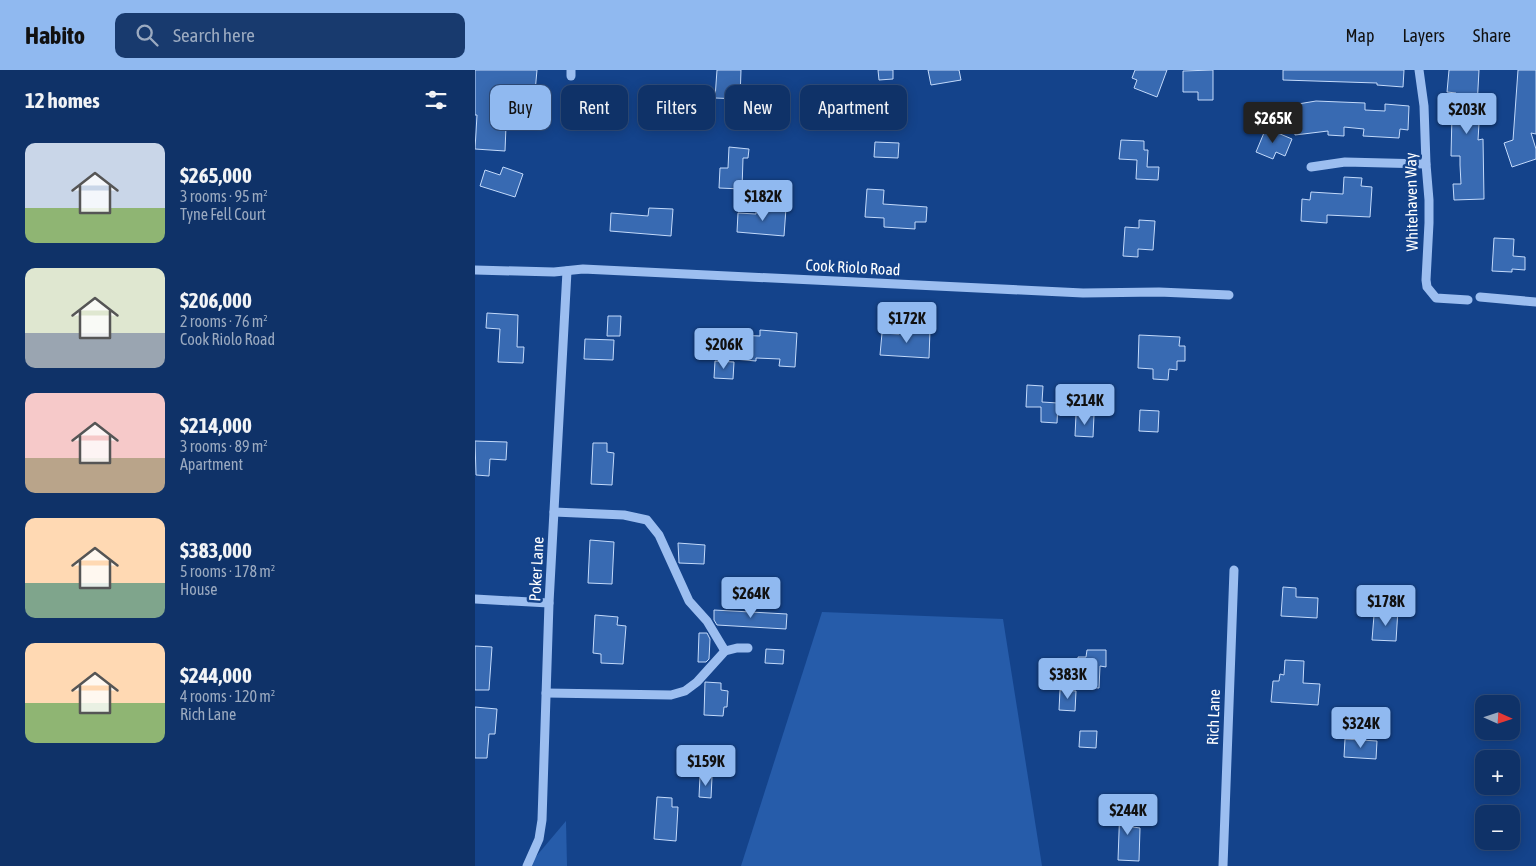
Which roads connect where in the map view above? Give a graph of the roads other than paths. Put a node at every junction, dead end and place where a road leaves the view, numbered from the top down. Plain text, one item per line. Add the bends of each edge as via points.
1 (1419, 70) edge
2 (1426, 164) junction
3 (1311, 166) dead end
4 (475, 270) edge
5 (567, 270) junction
6 (1229, 295) dead end
7 (1479, 298) dead end
8 (1469, 300) dead end
9 (1536, 302) edge
10 (554, 512) junction
11 (1234, 570) dead end
12 (475, 599) edge
13 (549, 603) junction
14 (748, 648) dead end
15 (725, 651) junction
16 (546, 693) junction
17 (527, 866) edge
18 (1223, 866) edge

1 - 2 street, Whitehaven Way
2 - 3 street via 1345,162
2 - 8 street, Whitehaven Way via 1429,223 1427,287 1436,298
4 - 5 street, Cook Riolo Road
5 - 6 street, Cook Riolo Road via 1083,293
5 - 10 street, Poker Lane
7 - 9 street
10 - 13 street, Poker Lane
10 - 15 street via 624,515 647,520 659,534 689,601 707,621
11 - 18 street, Rich Lane
12 - 13 street
13 - 16 street, Poker Lane
14 - 15 street
15 - 16 street via 697,682 685,691 671,695
16 - 17 street, Poker Lane via 542,820 539,839

